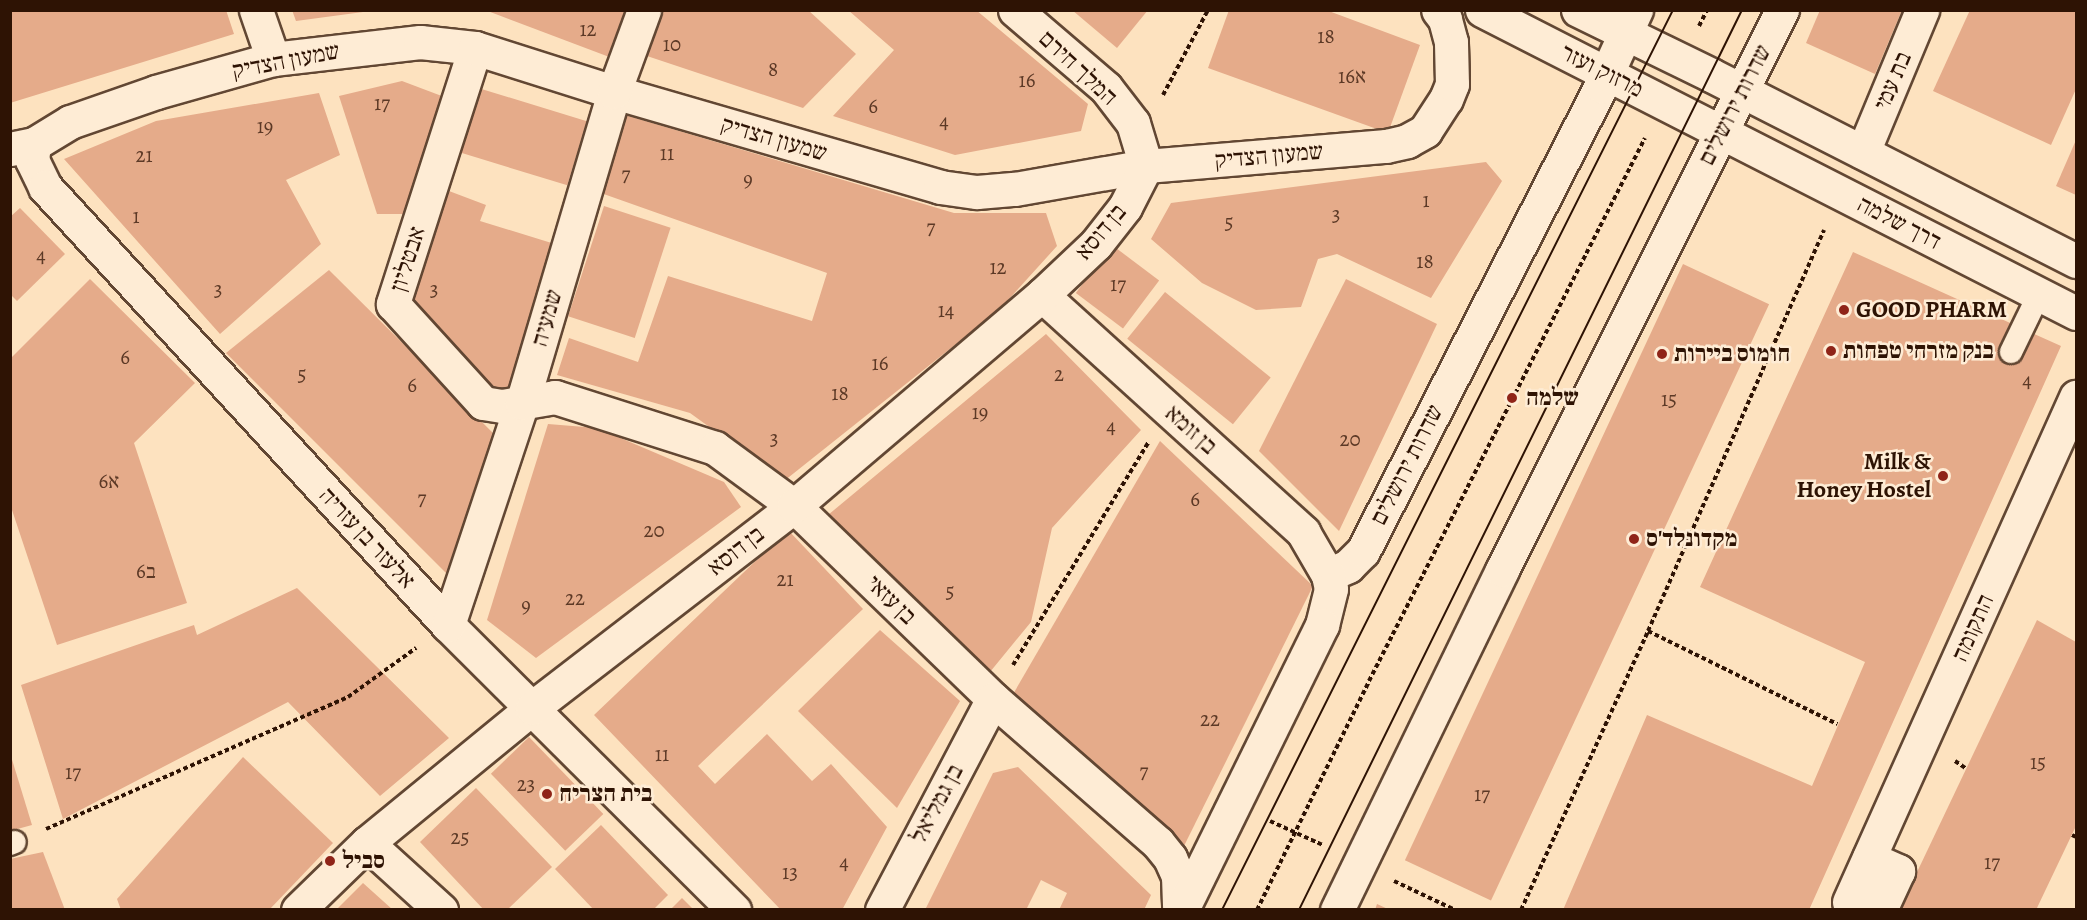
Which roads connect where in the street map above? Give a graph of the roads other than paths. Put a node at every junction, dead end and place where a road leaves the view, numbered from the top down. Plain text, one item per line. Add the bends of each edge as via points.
1 (256, 10) edge
2 (645, 10) edge
3 (1014, 10) edge
4 (1438, 10) edge
5 (1482, 10) edge
6 (1578, 10) edge
7 (1782, 10) edge
8 (1923, 10) edge
9 (1630, 22) edge
10 (476, 48) junction
11 (273, 58) junction
12 (1606, 73) junction
13 (614, 92) junction
14 (1742, 92) junction
15 (1722, 131) junction
16 (22, 147) edge
17 (1863, 152) junction
18 (1146, 166) junction
19 (2076, 261) edge
20 (2039, 294) junction
21 (1042, 295) junction
22 (2076, 313) edge
23 (2011, 352) dead end
24 (2076, 397) edge
25 (522, 403) junction
26 (794, 506) junction
27 (1328, 575) junction
28 (448, 625) junction
29 (993, 699) junction
30 (532, 708) junction
31 (367, 843) junction
32 (1865, 906) edge
33 (298, 909) edge
34 (441, 909) edge
35 (734, 909) edge
36 (882, 909) edge
37 (1181, 909) edge
38 (1337, 909) edge

1 - 11 street
2 - 13 street, שמעיה
3 - 18 street, המלך חירם via 1106,88 1133,123
4 - 18 street, שמעון הצדיק via 1445,19 1451,42 1452,84 1425,131 1407,141
5 - 12 street, מרזוק ועזר
6 - 9 street, מרזוק ועזר
7 - 14 street, שדרות ירושלים
8 - 17 street, בת עמי
9 - 12 street, שדרות ירושלים
9 - 14 street, מרזוק ועזר via 1683,62
10 - 11 street, שמעון הצדיק via 420,42
10 - 13 street, שמעון הצדיק
10 - 25 street, אבטליון via 393,304 483,403
11 - 16 street, שמעון הצדיק via 70,122
12 - 15 street, מרזוק ועזר
12 - 27 street, שדרות ירושלים via 1363,551 1348,566
13 - 18 street, שמעון הצדיק via 940,187 977,192 1015,189
13 - 25 street, שמעיה
14 - 15 street, שדרות ירושלים
14 - 17 street, דרך שלמה
15 - 20 street, דרך שלמה
15 - 38 street, שדרות ירושלים
16 - 28 street, אלעזר בן עזריה via 33,160 45,187
17 - 19 street, דרך שלמה
18 - 21 street, בן דוסא via 1125,207 1096,244
20 - 22 street, דרך שלמה
20 - 23 lane
21 - 26 street, בן דוסא
21 - 27 street, בן זומא via 1303,532
24 - 32 street, התקומה via 1869,858
25 - 26 street, בן עזאי via 555,397 715,448
25 - 28 street, שמעיה
26 - 29 street, בן עזאי
26 - 30 street, בן דוסא
27 - 37 street via 1331,589 1322,625
28 - 30 street, אלעזר בן עזריה
29 - 36 street, בן גמליאל
29 - 37 street, בן עזאי via 1158,843 1178,876
30 - 31 street, בן דוסא
30 - 35 street, אלעזר בן עזריה
31 - 33 street, בן דוסא
31 - 34 street

